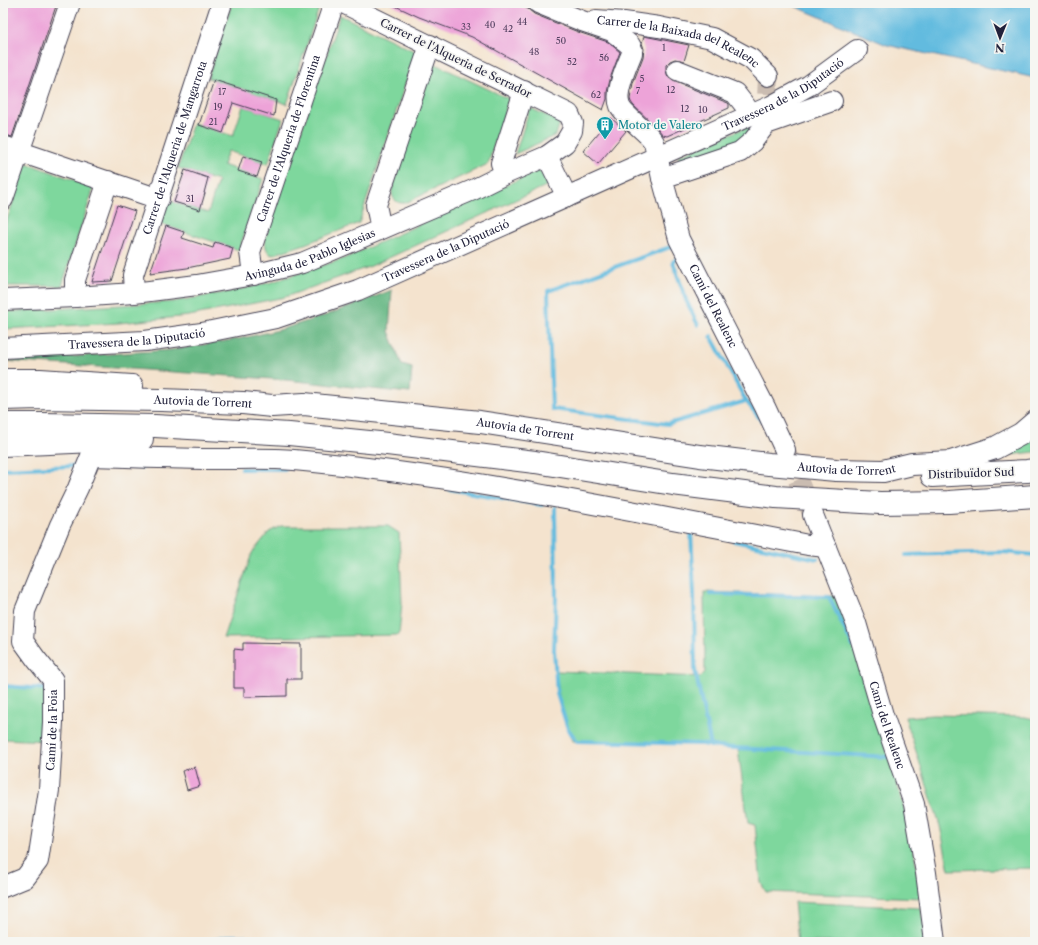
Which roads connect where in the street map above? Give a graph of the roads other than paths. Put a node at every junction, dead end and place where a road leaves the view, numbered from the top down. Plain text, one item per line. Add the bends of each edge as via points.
1 (70, 3) edge
2 (222, 3) edge
3 (334, 3) edge
4 (343, 3) edge
5 (538, 3) edge
6 (582, 21) junction
7 (430, 45) junction
8 (857, 50) dead end
9 (677, 70) dead end
10 (768, 76) dead end
11 (524, 91) junction
12 (832, 101) dead end
13 (569, 114) joint
14 (750, 115) junction
15 (11, 148) edge
16 (547, 156) junction
17 (657, 156) junction
18 (505, 174) junction
19 (662, 178) junction
20 (108, 181) junction
21 (567, 197) junction
22 (3, 199) edge
23 (159, 199) junction
24 (381, 229) junction
25 (253, 275) junction
26 (134, 293) junction
27 (75, 297) junction
28 (3, 300) edge
29 (3, 348) edge
30 (3, 380) edge
31 (3, 398) edge
32 (304, 404) junction
33 (1035, 422) edge
34 (3, 424) edge
35 (289, 434) junction
36 (3, 445) edge
37 (785, 450) tunnel mouth
38 (1035, 470) edge
39 (883, 471) junction
40 (1035, 496) edge
41 (813, 515) tunnel mouth
42 (826, 547) junction
43 (3, 887) edge
44 (935, 942) edge

1 - 15 street
2 - 23 street, Carrer de l'Alqueria de Mangarrota
3 - 25 street, Carrer de l'Alqueria de Florentina via 250,252
4 - 7 street, Carrer de l'Alqueria de Serrador
5 - 6 street, Camí del Realenc
6 - 10 street, Carrer de la Baixada del Realenc via 638,24 712,38 751,59
6 - 17 street, Camí del Realenc via 612,30 630,45 632,52 618,100 620,108 654,142
7 - 11 street, Carrer de l'Alqueria de Serrador
7 - 24 street via 376,205
8 - 14 street, Travessera de la Diputació via 808,86
9 - 14 street via 735,93
11 - 13 street, Carrer de l'Alqueria de Serrador
11 - 18 street via 501,163
12 - 19 street via 766,124 753,141 740,152
13 - 16 street, Avinguda de Pablo Iglesias via 573,123 572,131 565,143
14 - 17 street, Travessera de la Diputació
15 - 20 street
15 - 22 street
16 - 18 street, Avinguda de Pablo Iglesias
16 - 21 street
17 - 19 street, Camí del Realenc
17 - 21 street, Travessera de la Diputació
18 - 24 street, Avinguda de Pablo Iglesias
19 - 37 street, Camí del Realenc via 679,239
20 - 23 street
20 - 27 street via 75,280
21 - 29 street, Travessera de la Diputació via 358,290 276,318 145,341
23 - 26 street, Carrer de l'Alqueria de Mangarrota via 133,275
24 - 25 street, Avinguda de Pablo Iglesias via 302,262
25 - 26 street, Avinguda de Pablo Iglesias
26 - 27 street, Avinguda de Pablo Iglesias
27 - 28 street, Avinguda de Pablo Iglesias
30 - 32 highway via 272,394
31 - 32 highway, Autovia de Torrent via 161,400 272,406
32 - 39 highway, Autovia de Torrent via 480,422 700,456 769,464
33 - 39 highway, Autovia de Torrent via 1021,434 995,448 952,462 912,464
34 - 35 highway via 155,426
35 - 36 highway
35 - 40 highway via 535,462 776,497 880,503 949,502
38 - 39 highway, Distribuïdor Sud via 930,476
41 - 42 street, Camí del Realenc
42 - 43 street, Camí de la Foia via 528,492 399,472 292,460 90,456 25,611 23,641 52,680 53,722 49,790 38,861 25,878
42 - 44 street, Camí del Realenc via 856,623 883,715 914,804

